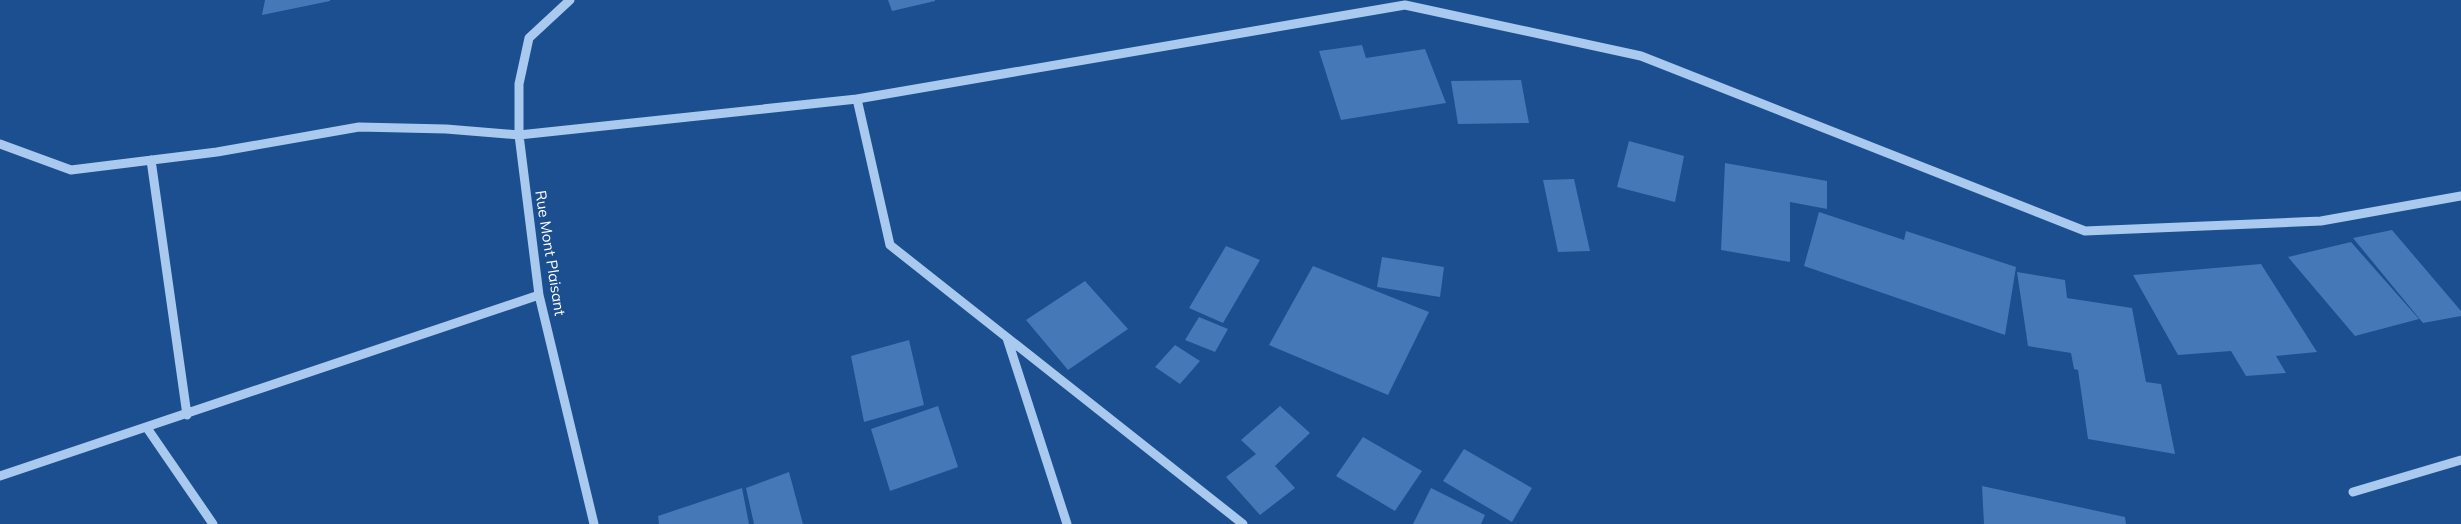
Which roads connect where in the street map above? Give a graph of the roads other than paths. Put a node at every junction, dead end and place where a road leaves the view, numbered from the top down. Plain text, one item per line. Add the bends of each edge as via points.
1 (570, 0) edge
2 (857, 100) junction
3 (519, 135) junction
4 (0, 144) edge
5 (151, 160) junction
6 (2461, 196) edge
7 (539, 295) junction
8 (1007, 338) junction
9 (187, 415) junction
10 (148, 428) junction
11 (2461, 460) edge
12 (0, 476) edge
13 (2353, 492) dead end
14 (213, 524) edge
15 (594, 524) edge
16 (1067, 524) edge
17 (1243, 524) edge

1 - 3 street, Rue Mont Plaisant via 529,38 519,84
2 - 3 street
2 - 6 street via 1405,5 1641,56 2085,231 2321,221
2 - 8 street via 890,245
3 - 5 street via 359,126 217,152
3 - 7 street, Rue Mont Plaisant
4 - 5 street via 71,170
5 - 9 street
7 - 9 street
7 - 15 street, Rue Mont Plaisant
8 - 16 street
8 - 17 street
9 - 10 street
10 - 12 street
10 - 14 street
11 - 13 street

